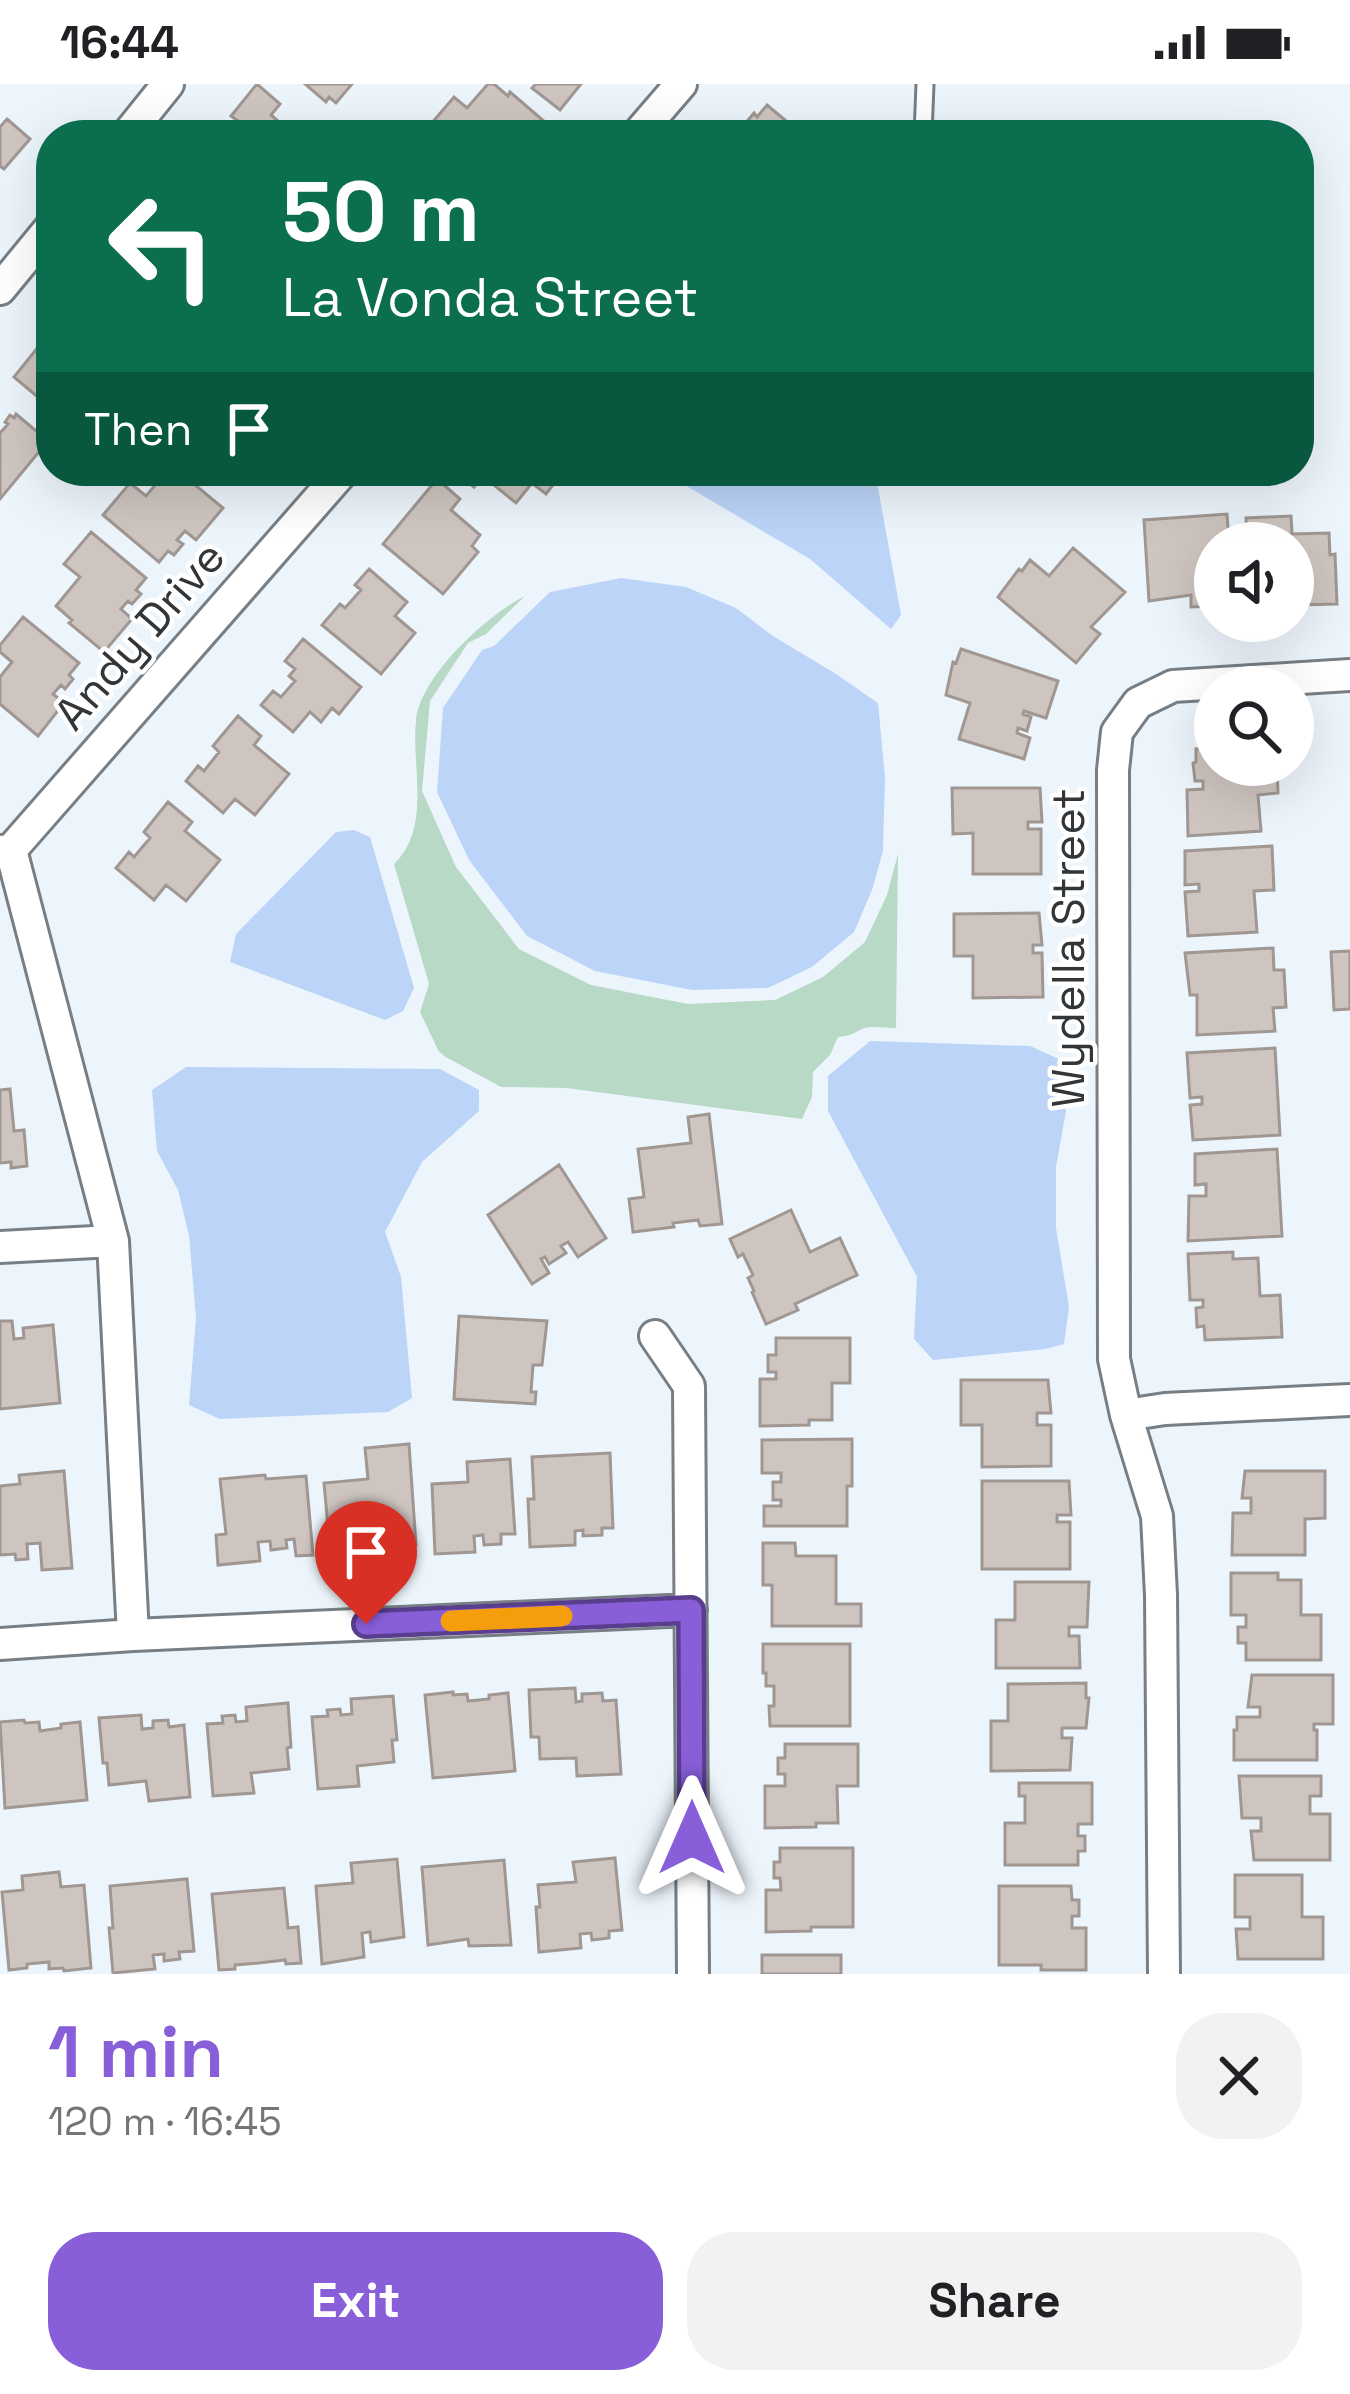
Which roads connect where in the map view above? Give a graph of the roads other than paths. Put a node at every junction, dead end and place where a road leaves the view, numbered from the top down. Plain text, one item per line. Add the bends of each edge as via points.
1 (169, 84) edge
2 (681, 84) edge
3 (925, 84) edge
4 (139, 120) edge
5 (650, 120) edge
6 (924, 120) edge
7 (36, 245) edge
8 (0, 289) edge
9 (330, 486) edge
10 (1350, 675) edge
11 (5, 850) edge
12 (113, 1241) junction
13 (0, 1247) edge
14 (656, 1336) dead end
15 (1350, 1400) edge
16 (1126, 1415) junction
17 (691, 1610) junction
18 (133, 1635) junction
19 (0, 1645) edge
20 (692, 1974) edge
21 (1164, 1974) edge

1 - 4 street
2 - 5 street
3 - 6 lane
7 - 8 street
9 - 11 street, Andy Drive
10 - 16 street, Wydella Street via 1173,686 1138,704 1117,732 1114,1359
11 - 12 street
12 - 13 street
12 - 18 street
14 - 17 street via 689,1386
15 - 16 street
16 - 21 street, Wydella Street via 1157,1516
17 - 18 street
17 - 20 street
18 - 19 street

